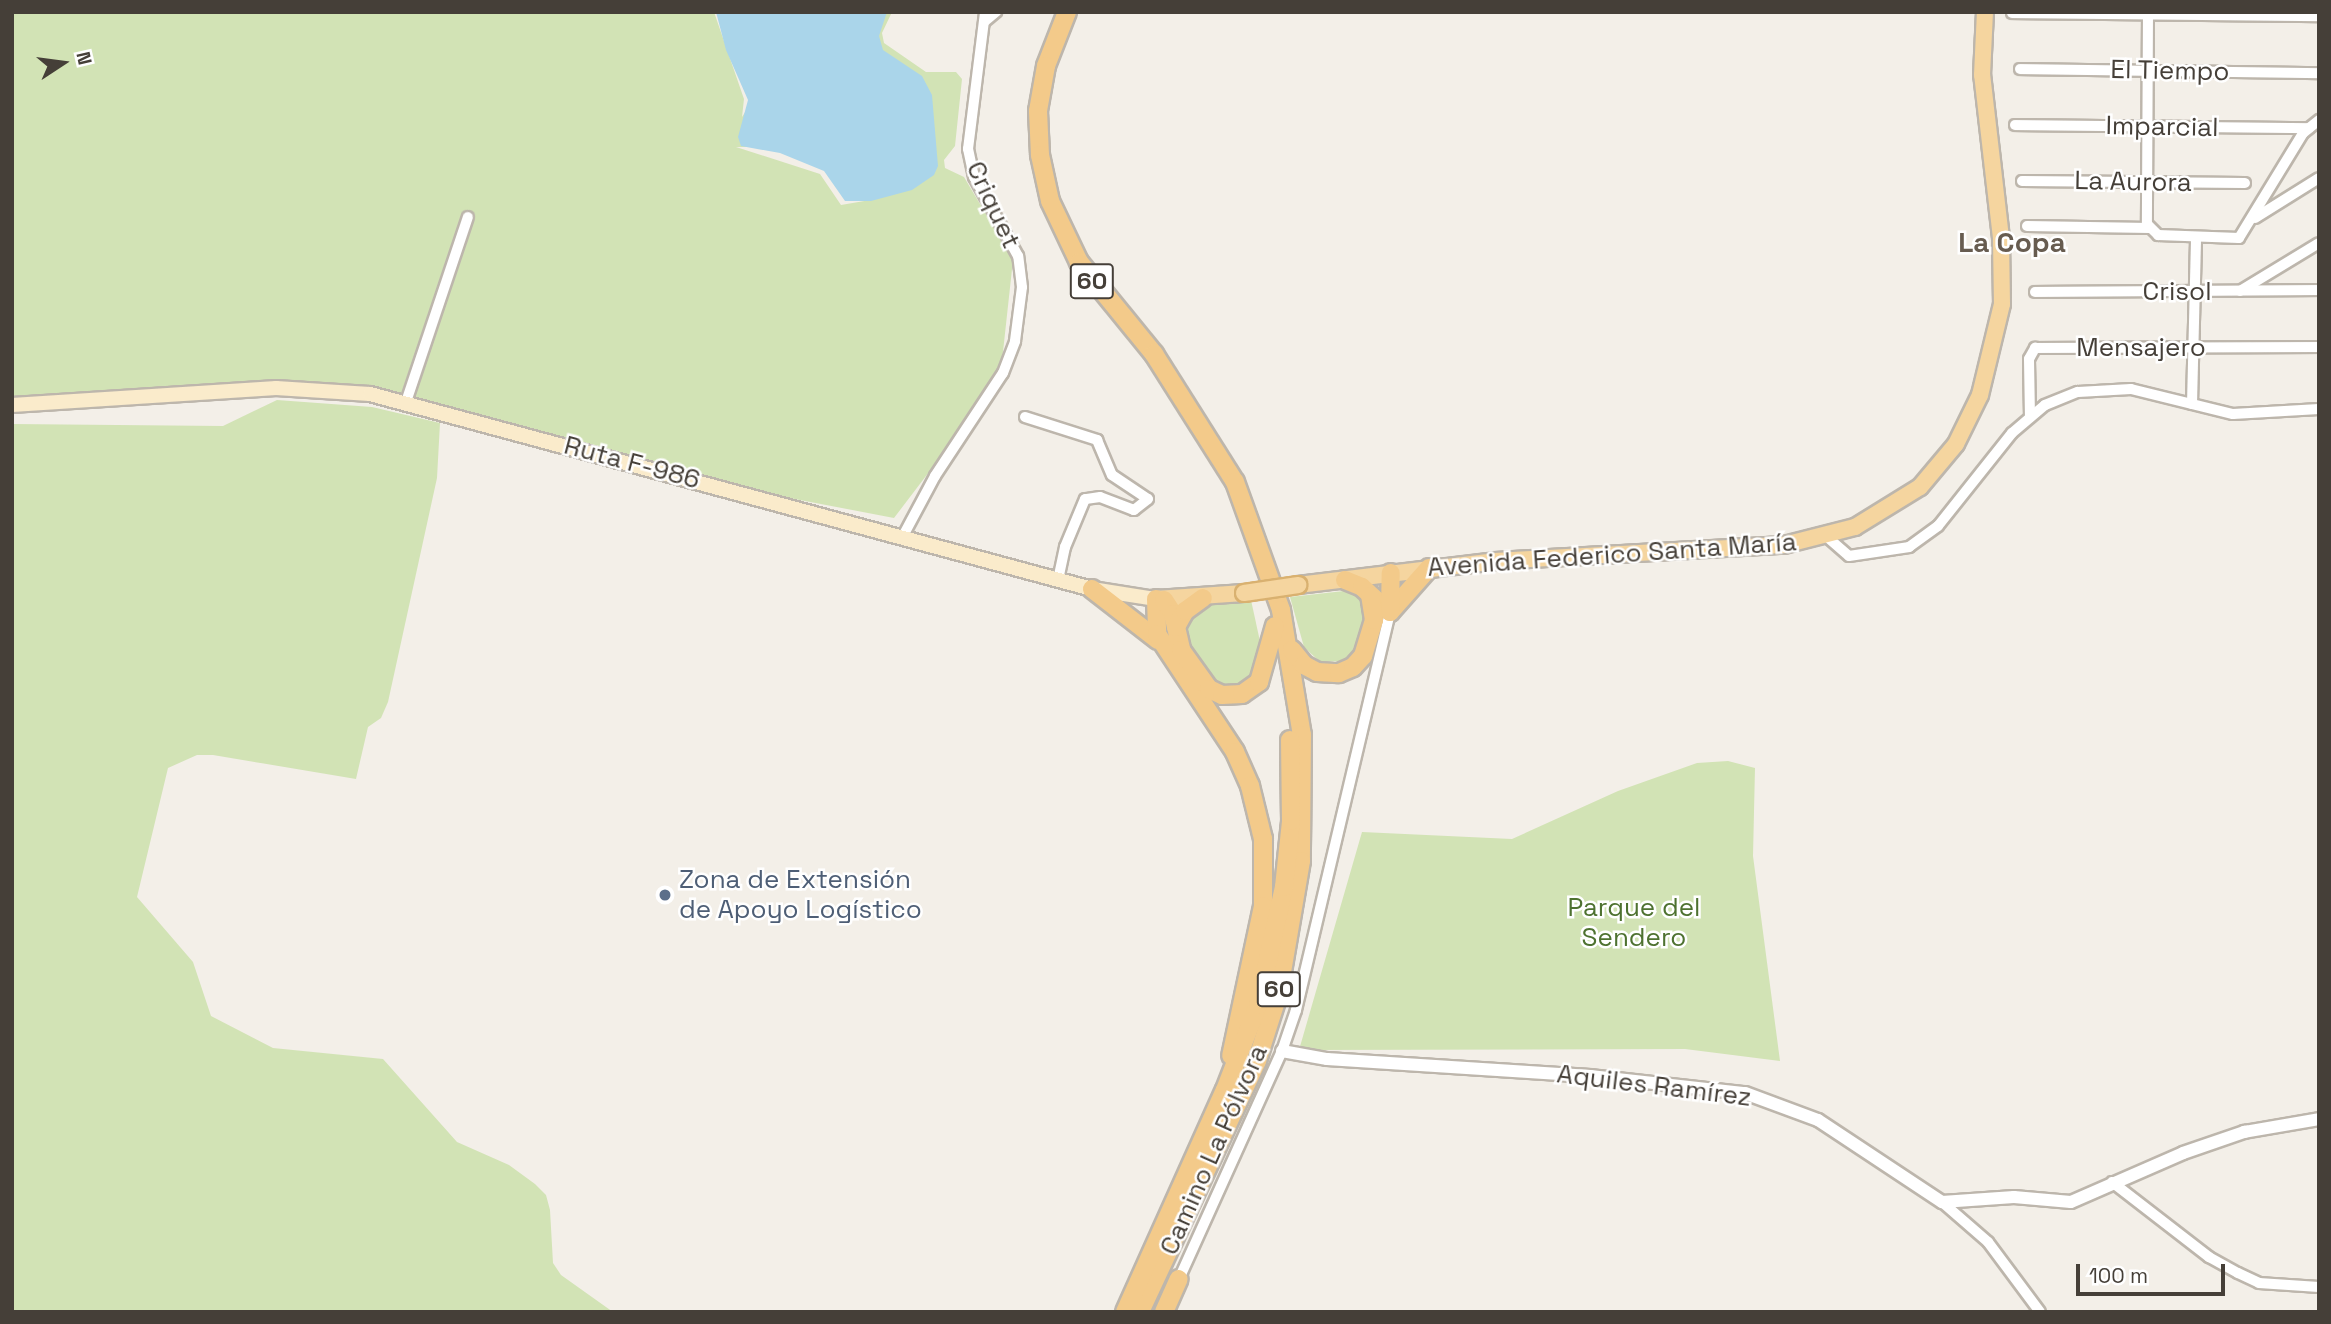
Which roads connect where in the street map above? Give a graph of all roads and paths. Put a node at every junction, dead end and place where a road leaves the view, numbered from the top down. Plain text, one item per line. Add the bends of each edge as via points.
1 (996, 12) edge
2 (1056, 12) edge
3 (1067, 12) edge
4 (1985, 12) edge
5 (2012, 13) edge
6 (2148, 13) edge
7 (2319, 16) edge
8 (984, 17) edge
9 (2020, 69) dead end
10 (2147, 71) junction
11 (2319, 73) edge
12 (2319, 120) edge
13 (2015, 125) dead end
14 (2146, 127) junction
15 (2309, 128) junction
16 (2319, 178) edge
17 (2022, 181) dead end
18 (2147, 183) junction
19 (2245, 183) dead end
20 (468, 216) dead end
21 (2253, 219) junction
22 (2026, 226) dead end
23 (2150, 228) junction
24 (2196, 238) junction
25 (2319, 243) edge
26 (2319, 290) edge
27 (2195, 291) junction
28 (2035, 292) dead end
29 (2239, 292) junction
30 (2319, 347) edge
31 (2194, 348) junction
32 (407, 402) junction
33 (2193, 404) junction
34 (12, 405) edge
35 (2319, 409) edge
36 (1025, 416) dead end
37 (2030, 417) junction
38 (902, 536) junction
39 (1826, 536) junction
40 (1429, 568) junction
41 (1391, 573) junction
42 (1058, 579) junction
43 (1345, 580) junction
44 (1092, 589) junction
45 (1244, 593) joint
46 (1202, 598) junction
47 (1160, 599) junction
48 (1381, 606) junction
49 (1275, 626) junction
50 (1176, 627) junction
51 (1289, 641) junction
52 (1166, 647) junction
53 (1282, 1051) junction
54 (1225, 1090) junction
55 (2319, 1119) edge
56 (2112, 1182) junction
57 (1942, 1202) junction
58 (1179, 1279) joint
59 (2319, 1287) edge
60 (1125, 1312) edge
61 (1140, 1312) edge
62 (1164, 1312) edge
63 (2040, 1312) edge

1 - 8 street
2 - 49 highway, Camino La Pólvora / 60 via 1037,60 1027,119 1030,162 1042,211 1081,284 1171,396 1216,469 1255,553
3 - 51 highway, Camino La Pólvora / 60 via 1046,66 1038,111 1042,171 1055,217 1090,278 1154,354 1229,471 1266,557
4 - 39 main road, Avenida Federico Santa María via 1982,75 2004,278 1989,370 1956,444 1939,468 1896,506
5 - 6 street
6 - 7 street
6 - 10 street
8 - 38 street, Criquet via 968,149 974,177 1018,256 1022,287 1015,341 1003,373 935,476
9 - 10 street, El Tiempo
10 - 11 street, El Tiempo
10 - 14 street
12 - 15 street
13 - 14 street, Imparcial
14 - 15 street, Imparcial
14 - 18 street
15 - 21 street
16 - 21 street
17 - 18 street, La Aurora
18 - 19 street, La Aurora
18 - 23 street
20 - 32 street
21 - 24 street via 2239,238
22 - 23 street
23 - 24 street via 2162,237
24 - 27 street
25 - 29 street
26 - 29 street, Crisol
27 - 28 street, Crisol
27 - 29 street, Crisol
27 - 31 street
30 - 31 street, Mensajero
31 - 33 street
31 - 37 street, Mensajero via 2035,348 2029,359
32 - 34 main road, Ruta F-986 via 345,390 276,388
32 - 38 main road, Ruta F-986
33 - 35 street via 2248,415
33 - 37 street via 2131,389 2095,389 2059,398
36 - 42 street via 1097,440 1112,475 1148,499 1134,510 1100,497 1086,499 1065,547
37 - 39 street via 2002,444 1938,526 1909,547 1849,556
38 - 42 main road, Ruta F-986
39 - 40 main road, Avenida Federico Santa María via 1765,547 1570,555
40 - 41 main road, Avenida Federico Santa María
40 - 48 highway
41 - 43 main road, Avenida Federico Santa María
41 - 48 highway
42 - 44 main road, Ruta F-986
43 - 45 main road, Avenida Federico Santa María, bridge
43 - 48 highway
44 - 47 main road, Ruta F-986
44 - 52 highway
45 - 46 main road, Ruta F-986
46 - 47 main road, Ruta F-986
46 - 50 highway via 1185,611
47 - 50 highway
47 - 52 highway via 1154,627
48 - 51 highway via 1363,656 1339,673 1310,669 1294,654
48 - 53 street via 1318,928
49 - 50 highway via 1263,677 1248,691 1228,695 1209,689 1181,650
49 - 54 highway, Camino La Pólvora / 60 via 1291,745 1288,854 1266,976
51 - 61 highway, Camino La Pólvora / 60 via 1300,714 1304,798 1299,882 1286,961 1257,1061
52 - 54 highway via 1235,752 1250,786 1263,839 1263,906
53 - 57 street, Aquiles Ramírez via 1327,1059 1590,1076 1745,1093 1818,1120
53 - 58 street
54 - 60 highway, Camino La Pólvora / 60
55 - 56 street via 2244,1132
56 - 57 street via 2071,1202 2014,1197
56 - 59 street via 2209,1257 2238,1273 2259,1283
57 - 63 street via 1988,1242
58 - 62 highway

